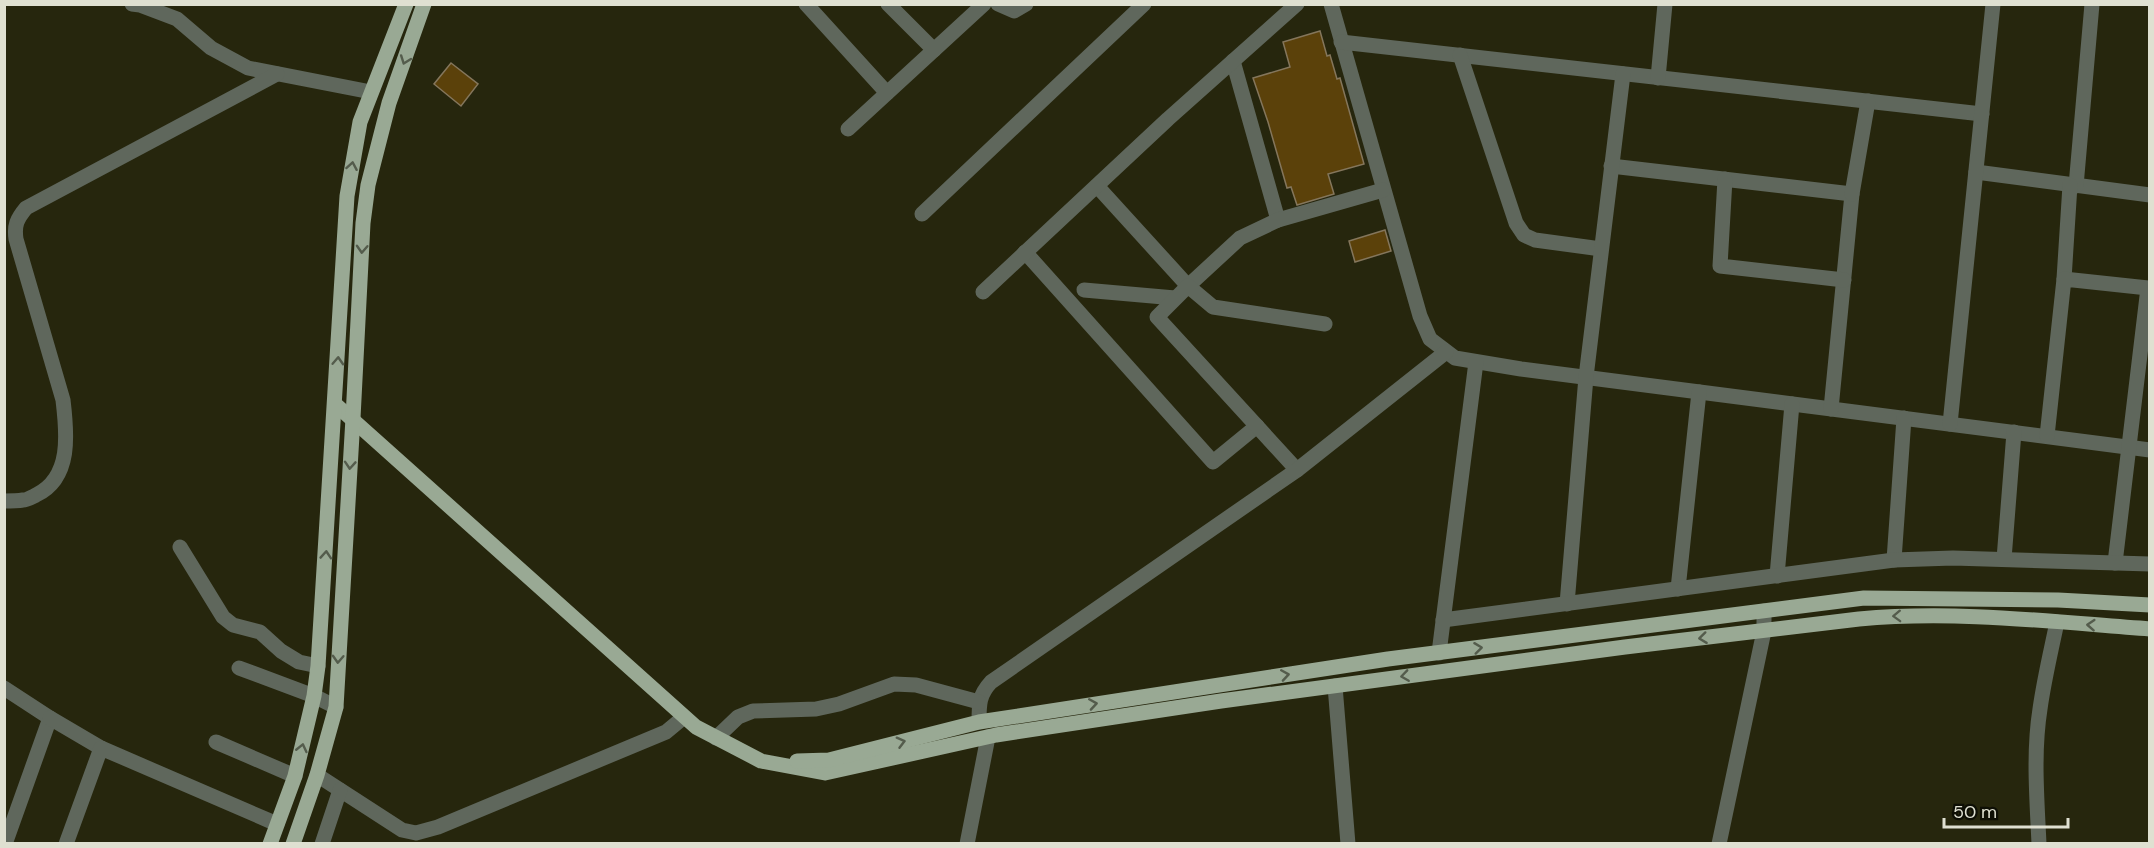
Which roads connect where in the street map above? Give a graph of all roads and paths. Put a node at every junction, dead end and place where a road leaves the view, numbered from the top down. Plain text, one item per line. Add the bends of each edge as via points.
1 (132, 4) edge
2 (406, 4) edge
3 (424, 4) edge
4 (806, 4) edge
5 (888, 4) edge
6 (984, 4) edge
7 (998, 4) edge
8 (1026, 4) edge
9 (1297, 4) edge
10 (1331, 4) edge
11 (1665, 4) edge
12 (1993, 4) edge
13 (2092, 4) edge
14 (1142, 5) edge
15 (1341, 42) junction
16 (934, 51) junction
17 (1460, 55) junction
18 (1233, 61) junction
19 (277, 74) junction
20 (1623, 74) junction
21 (1658, 78) junction
22 (370, 92) junction
23 (887, 93) junction
24 (1868, 101) junction
25 (1982, 114) junction
26 (848, 129) dead end
27 (1611, 166) junction
28 (1976, 172) junction
29 (1725, 180) junction
30 (2073, 185) junction
31 (1097, 186) junction
32 (1383, 190) junction
33 (1852, 194) junction
34 (2150, 195) edge
35 (922, 214) dead end
36 (1278, 220) junction
37 (1601, 249) junction
38 (1025, 252) junction
39 (2064, 279) junction
40 (1844, 280) junction
41 (2149, 281) edge
42 (1188, 286) junction
43 (1084, 290) dead end
44 (983, 291) dead end
45 (1175, 298) junction
46 (1325, 324) dead end
47 (1446, 352) junction
48 (1476, 362) junction
49 (1586, 377) junction
50 (1699, 392) junction
51 (335, 404) junction
52 (1792, 404) junction
53 (1831, 409) junction
54 (353, 418) junction
55 (1904, 418) junction
56 (1950, 424) junction
57 (1257, 426) junction
58 (2014, 432) junction
59 (2047, 436) junction
60 (2130, 447) junction
61 (2150, 450) edge
62 (1297, 470) junction
63 (4, 501) edge
64 (180, 547) dead end
65 (1894, 560) junction
66 (2004, 560) junction
67 (2115, 562) junction
68 (2150, 564) edge
69 (1777, 576) junction
70 (1678, 589) junction
71 (1567, 603) junction
72 (2150, 606) edge
73 (1764, 611) junction
74 (1443, 620) junction
75 (2057, 622) junction
76 (2150, 629) edge
77 (1764, 631) junction
78 (1439, 653) junction
79 (318, 666) junction
80 (239, 668) dead end
81 (1335, 686) junction
82 (4, 688) edge
83 (314, 696) junction
84 (979, 702) junction
85 (336, 707) junction
86 (684, 717) junction
87 (50, 718) junction
88 (978, 722) junction
89 (988, 737) junction
90 (716, 738) junction
91 (216, 742) dead end
92 (101, 748) junction
93 (761, 761) junction
94 (316, 775) junction
95 (295, 776) junction
96 (340, 790) junction
97 (277, 824) junction
98 (5, 843) edge
99 (66, 843) edge
100 (270, 843) edge
101 (293, 843) edge
102 (322, 843) edge
103 (967, 843) edge
104 (1348, 843) edge
105 (1719, 843) edge
106 (2039, 843) edge

1 - 19 street via 177,19 211,48 248,68
2 - 22 main road
3 -> 54 main road via 389,102 369,185 363,223
4 - 23 street
5 - 16 street
6 - 16 street
7 - 8 street via 1014,11
9 - 18 street
10 - 15 street
11 - 21 street
12 - 25 street
13 - 30 street
14 - 35 street
15 - 17 street
15 - 32 street
16 - 23 street
17 - 20 street
17 - 37 street via 1516,223 1524,235
18 - 31 street
18 - 36 street
19 - 22 street
19 - 63 street via 26,208 17,219 16,239 63,400 66,453 58,474 45,491 25,500
20 - 21 street
20 - 27 street
21 - 24 street
51 -> 22 main road via 347,196 360,122
23 - 26 street
24 - 25 street
24 - 33 street
25 - 28 street
27 - 29 street
27 - 37 street
28 - 30 street
28 - 56 street
29 - 33 street
29 - 40 street via 1720,266
30 - 34 street
30 - 39 street
31 - 38 street
31 - 42 street
32 - 36 street
32 - 47 street via 1420,316 1430,339
33 - 40 street
36 - 42 street via 1240,238
37 - 49 street
38 - 44 street
38 - 57 street via 1213,462
39 - 41 street
39 - 59 street
40 - 53 street
41 - 60 street
42 - 45 street
42 - 46 street via 1213,307
43 - 45 street
45 - 57 street via 1157,317
47 - 48 street
47 - 62 street
48 - 49 street
48 - 74 street
49 - 50 street
49 - 71 street
50 - 52 street
50 - 70 street
51 - 54 main road
79 -> 51 main road
52 - 53 street
52 - 69 street
53 - 55 street
54 -> 85 main road
54 - 86 main road
55 - 56 street
55 - 65 street
56 - 58 street
57 - 62 street
58 - 59 street
58 - 66 street
59 - 60 street
60 - 61 street
60 - 67 street
62 - 84 street via 991,682 981,692
64 - 79 street via 228,622 260,632 299,662
65 - 66 street
65 - 69 street
66 - 67 street
67 - 68 street
69 - 70 street
70 - 71 street
71 - 74 street
72 - 73 main road via 2058,600 1864,598
73 - 77 street
78 -> 73 main road
74 - 78 street
76 -> 75 main road
75 -> 77 main road via 1970,615 1896,615
75 - 106 street via 2038,726
77 -> 81 main road
77 - 105 street
88 -> 78 main road
79 - 83 main road
80 - 83 street
81 - 89 main road
81 - 104 street
82 - 87 street
83 - 85 street
95 -> 83 main road
84 - 88 street
84 - 90 street via 916,685 894,684 816,709 753,711 738,717
85 - 94 main road
86 - 90 main road
86 - 96 street via 666,732 416,833 402,830
87 - 92 street
87 - 98 street
93 -> 88 main road via 829,760
89 - 93 main road via 825,773
89 - 103 street
90 - 93 main road
91 - 95 street
92 - 97 street
92 - 99 street
94 - 96 street
94 - 101 main road
95 - 97 main road
96 - 102 street
97 - 100 main road

